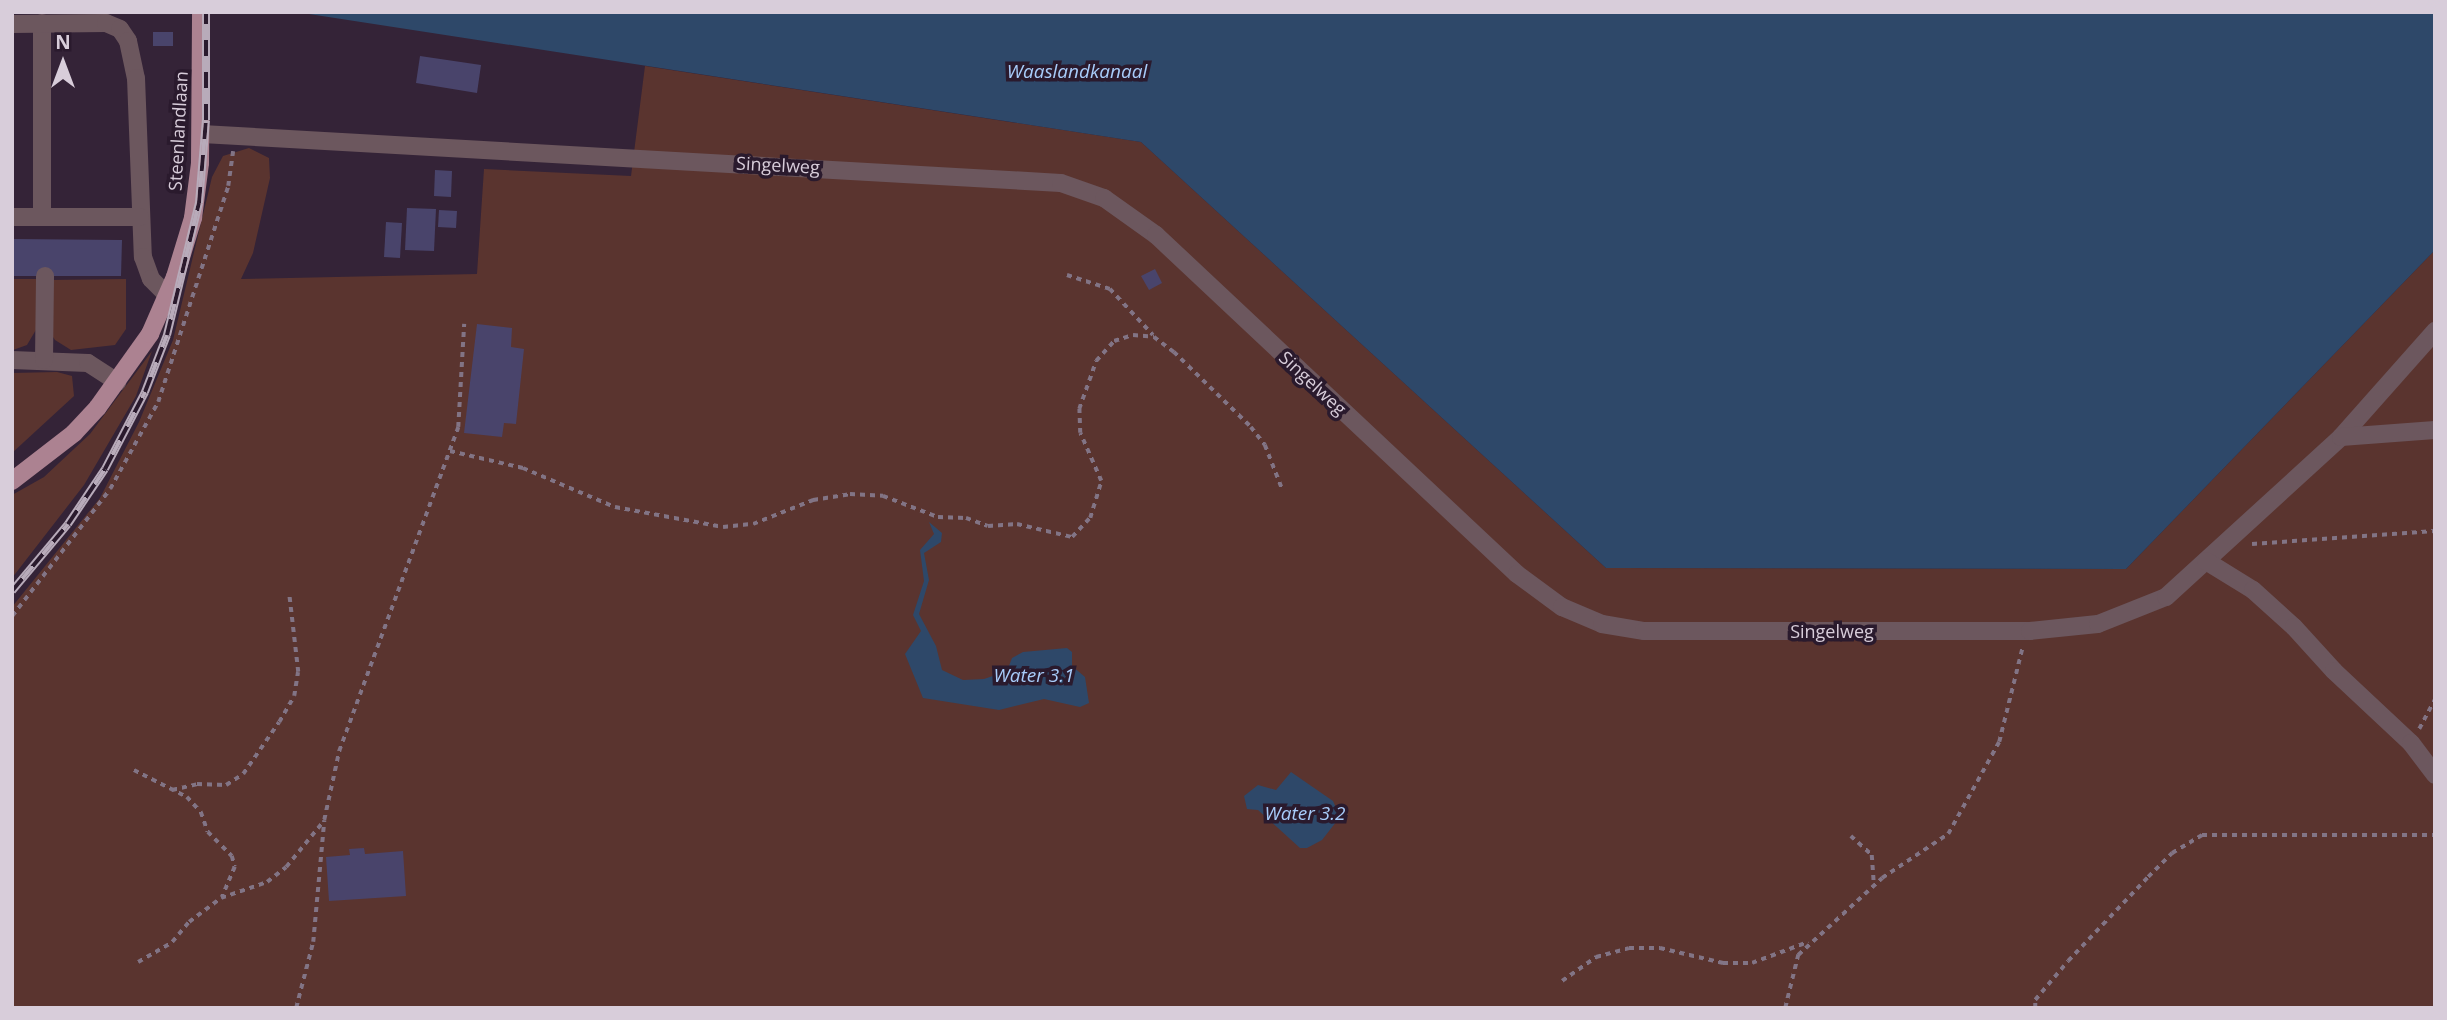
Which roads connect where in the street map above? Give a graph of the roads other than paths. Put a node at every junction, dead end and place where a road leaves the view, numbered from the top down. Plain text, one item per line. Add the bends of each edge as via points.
1 (201, 12) edge
2 (42, 23) junction
3 (12, 24) edge
4 (202, 134) junction
5 (12, 217) edge
6 (42, 217) junction
7 (140, 217) junction
8 (45, 276) dead end
9 (168, 296) junction
10 (2435, 331) edge
11 (12, 360) edge
12 (44, 360) junction
13 (117, 382) junction
14 (2435, 430) edge
15 (2341, 437) junction
16 (12, 481) edge
17 (2206, 561) junction
18 (2435, 775) edge

1 - 4 main road, Steenlandlaan
2 - 3 street
2 - 6 street
2 - 7 street via 113,24 128,41 136,78
4 - 9 main road, Steenlandlaan via 192,218
4 - 17 street, Singelweg via 1061,183 1104,198 1156,235 1517,575 1562,607 1602,624 1644,631 2021,631 2098,624 2166,597
5 - 6 street
6 - 7 street
7 - 9 street via 146,270
8 - 12 street
9 - 13 main road, Steenlandlaan via 150,334
10 - 15 street, Singelweg
11 - 12 street
12 - 13 street via 88,363
13 - 16 main road, Steenlandlaan via 74,433
14 - 15 street
15 - 17 street, Singelweg
17 - 18 street via 2253,590 2411,743

